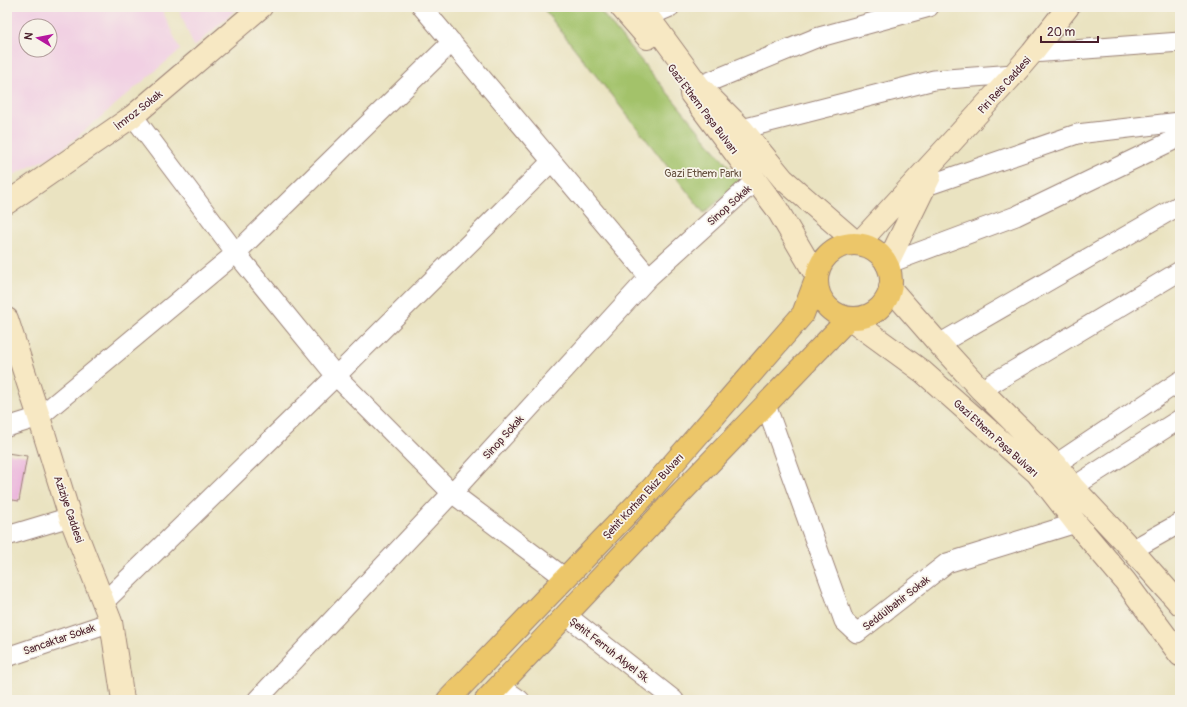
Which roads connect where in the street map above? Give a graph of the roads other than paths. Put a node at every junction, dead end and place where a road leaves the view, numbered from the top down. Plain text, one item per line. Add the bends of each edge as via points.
1 (261, 7) edge
2 (422, 7) edge
3 (621, 7) edge
4 (670, 7) edge
5 (929, 7) edge
6 (1068, 7) edge
7 (645, 11) edge
8 (452, 42) junction
9 (1180, 42) edge
10 (1032, 53) junction
11 (1014, 74) junction
12 (699, 86) junction
13 (133, 116) junction
14 (1180, 122) edge
15 (742, 129) junction
16 (1180, 137) edge
17 (937, 159) junction
18 (551, 162) junction
19 (756, 180) junction
20 (926, 186) junction
21 (7, 203) edge
22 (1180, 205) edge
23 (858, 244) junction
24 (236, 252) junction
25 (887, 264) junction
26 (1180, 271) edge
27 (649, 277) junction
28 (817, 277) junction
29 (890, 288) junction
30 (849, 318) junction
31 (7, 319) edge
32 (939, 344) junction
33 (336, 376) junction
34 (1180, 381) edge
35 (981, 390) junction
36 (766, 405) junction
37 (39, 417) junction
38 (1180, 420) edge
39 (7, 427) edge
40 (1056, 464) junction
41 (1073, 487) junction
42 (452, 493) junction
43 (70, 517) junction
44 (1076, 523) junction
45 (1180, 523) edge
46 (7, 536) edge
47 (1132, 550) junction
48 (565, 578) junction
49 (1180, 604) edge
50 (107, 612) junction
51 (566, 615) junction
52 (1180, 655) edge
53 (7, 657) edge
54 (493, 693) edge
55 (123, 700) edge
56 (257, 700) edge
57 (448, 700) edge
58 (520, 700) edge
59 (674, 700) edge

1 - 13 main road, İmroz Sokak
2 - 8 street
3 - 19 main road, Gazi Ethem Paşa Bulvarı
4 - 7 street
5 - 12 street via 816,38
6 - 10 main road, Piri Reis Caddesi
7 - 12 main road, Gazi Ethem Paşa Bulvarı
8 - 18 street
8 - 24 street
9 - 10 street
10 - 11 main road, Piri Reis Caddesi
11 - 15 street via 934,80
11 - 17 main road, Piri Reis Caddesi
12 - 15 main road, Gazi Ethem Paşa Bulvarı
13 - 21 main road, İmroz Sokak
13 - 24 street
14 - 20 street via 1077,134
15 - 23 main road, Gazi Ethem Paşa Bulvarı via 783,179
16 - 25 street via 1016,216
17 - 20 main road, Piri Reis Caddesi
17 - 23 main road, Piri Reis Caddesi
18 - 27 street
18 - 33 street
19 - 27 street, Sinop Sokak
19 - 28 main road, Gazi Ethem Paşa Bulvarı via 777,209
20 - 25 main road, Piri Reis Caddesi
22 - 32 street
23 - 25 main road via 879,254
23 - 28 main road via 846,245 827,256 820,266
24 - 33 street
24 - 37 street
25 - 29 main road via 891,276
26 - 35 street
27 - 42 street, Sinop Sokak
28 - 30 main road via 821,299 828,308 838,315
28 - 48 main road, Şehit Korhan Ekiz Bulvarı via 803,314 652,488
29 - 30 main road via 887,299 871,315
29 - 32 main road, Gazi Ethem Paşa Bulvarı
30 - 36 main road
30 - 44 main road, Gazi Ethem Paşa Bulvarı via 923,372 1037,473
31 - 37 main road, Aziziye Caddesi
32 - 35 main road, Gazi Ethem Paşa Bulvarı
33 - 42 street
33 - 50 street
34 - 40 street
35 - 40 main road, Gazi Ethem Paşa Bulvarı
36 - 44 street, Seddülbahir Sokak via 844,621 857,633 947,563
36 - 51 main road
37 - 39 street
37 - 43 main road, Aziziye Caddesi
38 - 41 street
40 - 41 main road, Gazi Ethem Paşa Bulvarı
41 - 47 main road, Gazi Ethem Paşa Bulvarı
42 - 48 street
42 - 56 street, Sinop Sokak
43 - 46 street
43 - 50 main road, Aziziye Caddesi
44 - 52 main road, Gazi Ethem Paşa Bulvarı via 1125,580
45 - 47 street
47 - 49 main road, Gazi Ethem Paşa Bulvarı
48 - 57 main road, Şehit Korhan Ekiz Bulvarı
50 - 53 street, Sancaktar Sokak
50 - 55 main road, Aziziye Caddesi
51 - 54 main road
51 - 59 street, Şehit Ferruh Akyel Sk.
54 - 58 street

